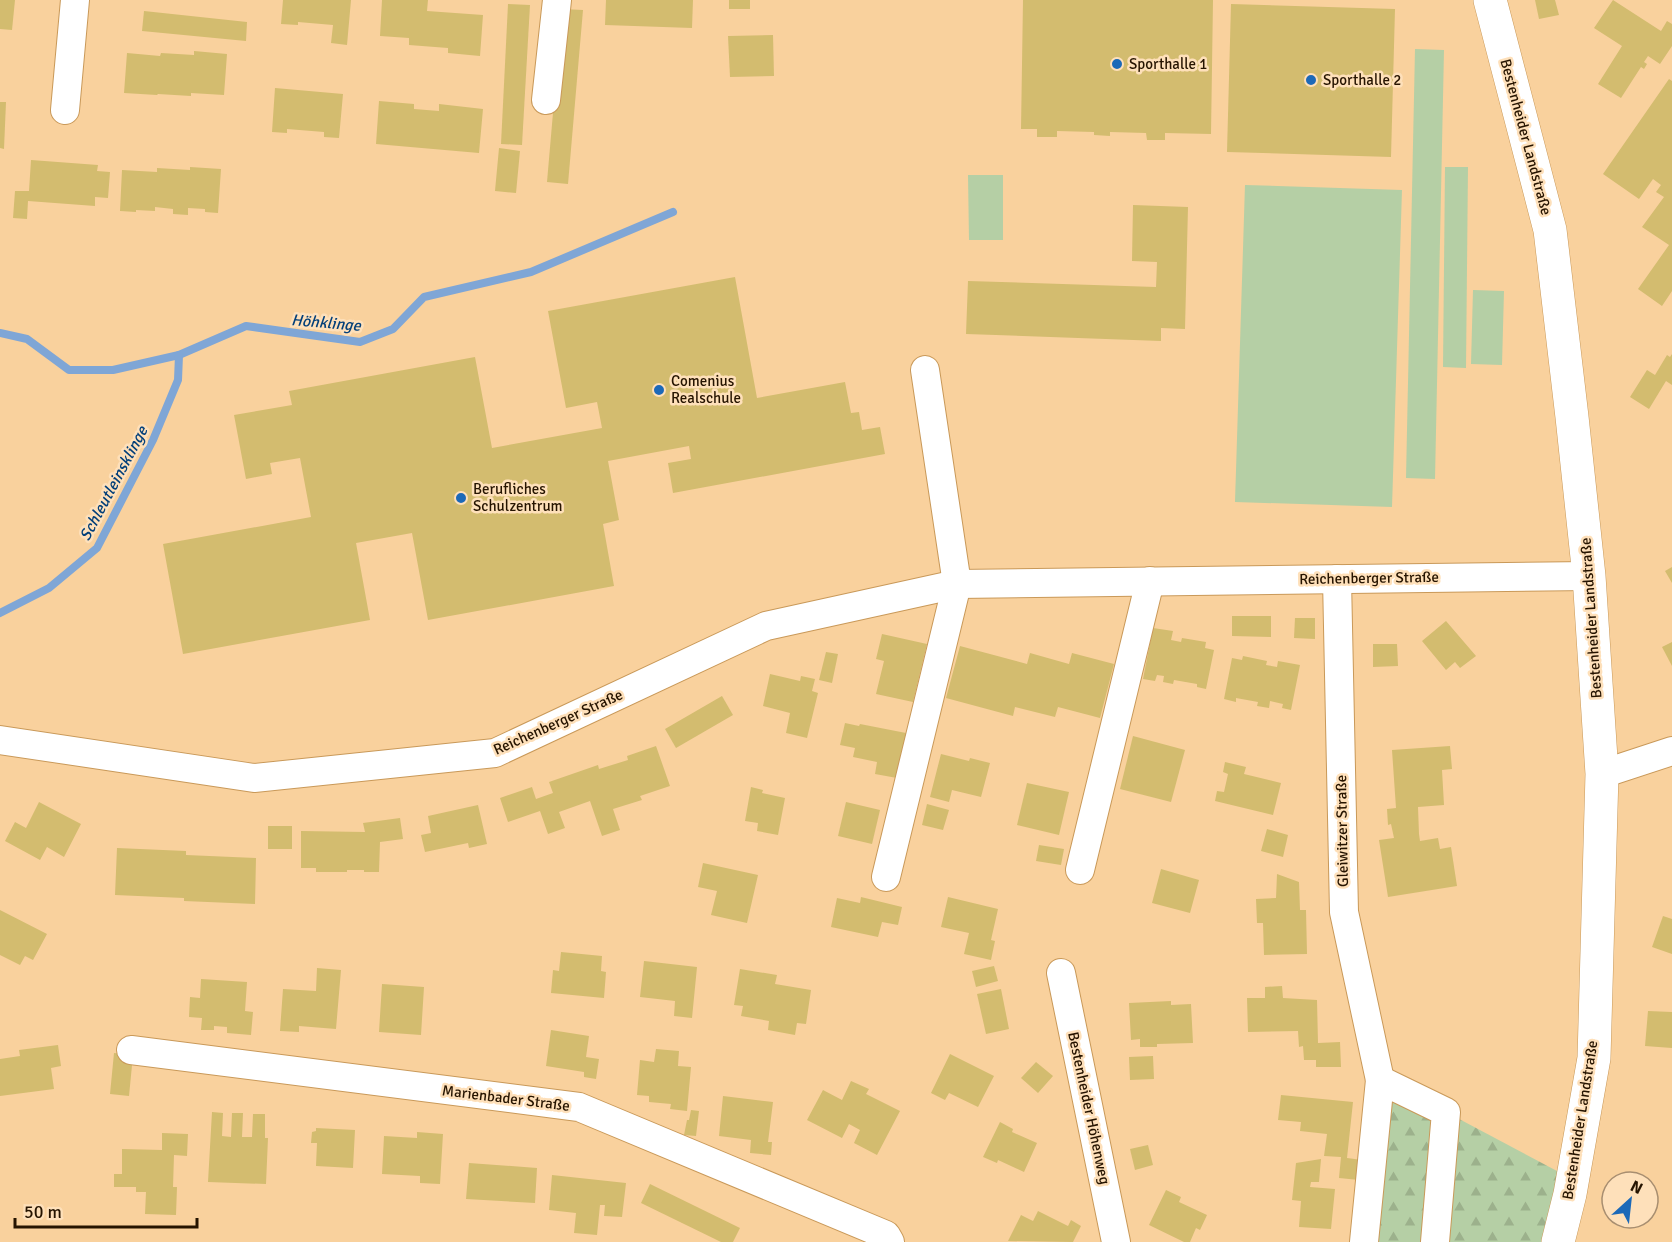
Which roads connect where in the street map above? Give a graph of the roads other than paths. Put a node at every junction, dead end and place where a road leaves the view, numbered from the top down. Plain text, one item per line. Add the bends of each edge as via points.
1 (75, 0) edge
2 (557, 0) edge
3 (1490, 0) edge
4 (546, 100) dead end
5 (65, 110) dead end
6 (925, 370) dead end
7 (1589, 576) junction
8 (1337, 579) junction
9 (1150, 581) junction
10 (957, 584) junction
11 (0, 741) edge
12 (1672, 751) edge
13 (1602, 774) junction
14 (1080, 870) dead end
15 (886, 877) dead end
16 (1061, 973) dead end
17 (131, 1050) dead end
18 (1380, 1080) junction
19 (891, 1242) edge
20 (1116, 1242) edge
21 (1364, 1242) edge
22 (1435, 1242) edge
23 (1558, 1242) edge

1 - 5 street
2 - 4 street
3 - 7 main road, Bestenheider Landstraße via 1550,230
6 - 10 street
7 - 8 street, Reichenberger Straße
7 - 13 main road, Bestenheider Landstraße
8 - 9 street, Reichenberger Straße
8 - 18 street, Gleiwitzer Straße via 1344,912
9 - 10 street, Reichenberger Straße
9 - 14 street
10 - 11 street, Reichenberger Straße via 766,626 495,753 254,778
10 - 15 street
12 - 13 street
13 - 23 main road, Bestenheider Landstraße via 1594,1058
16 - 20 street, Bestenheider Höhenweg
17 - 19 street, Marienbader Straße via 579,1107 886,1235
18 - 21 street
18 - 22 street via 1446,1112

